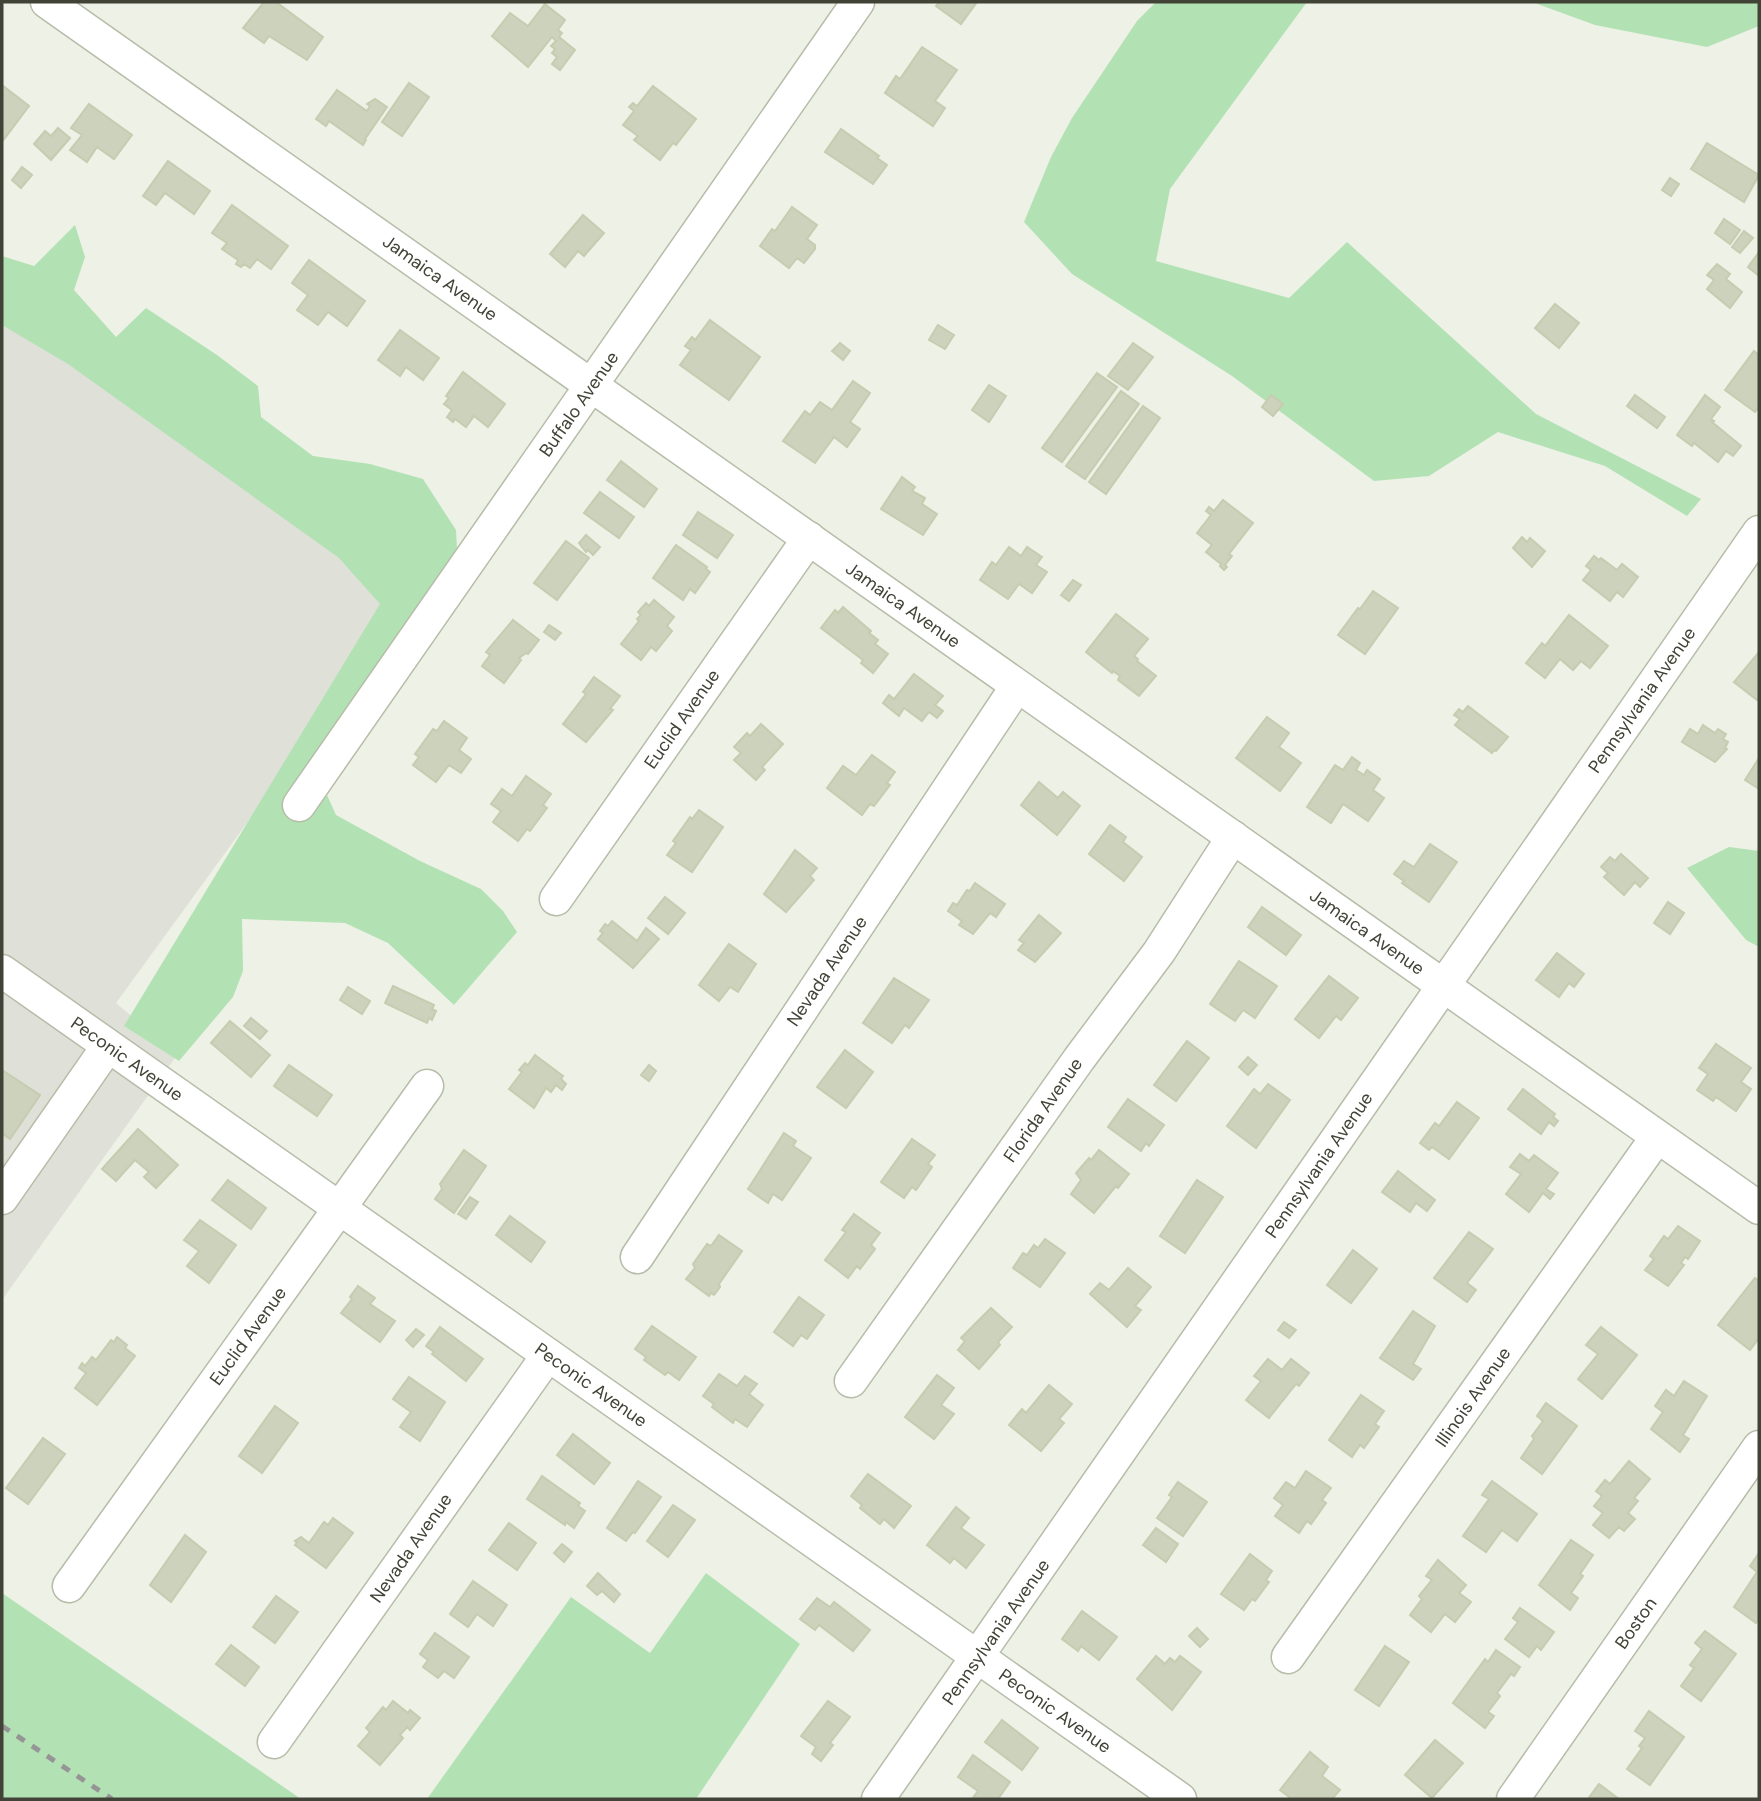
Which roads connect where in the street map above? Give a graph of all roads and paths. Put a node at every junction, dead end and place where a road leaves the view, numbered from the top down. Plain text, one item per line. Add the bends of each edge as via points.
1 (47, 2) edge
2 (858, 2) edge
3 (592, 386) junction
4 (1759, 532) edge
5 (809, 538) junction
6 (1017, 685) junction
7 (299, 805) dead end
8 (1233, 837) junction
9 (556, 899) dead end
10 (2, 971) edge
11 (1443, 985) junction
12 (108, 1046) junction
13 (427, 1086) dead end
14 (1657, 1137) junction
15 (2, 1198) edge
16 (340, 1208) junction
17 (1759, 1208) edge
18 (637, 1257) dead end
19 (548, 1355) junction
20 (852, 1381) dead end
21 (1759, 1447) edge
22 (69, 1586) dead end
23 (978, 1657) junction
24 (1288, 1657) dead end
25 (274, 1742) dead end
26 (878, 1799) edge
27 (1180, 1799) edge
28 (1513, 1799) edge

1 - 3 street, Jamaica Avenue
2 - 3 street, Buffalo Avenue
3 - 5 street, Jamaica Avenue
3 - 7 street, Buffalo Avenue
4 - 11 street, Pennsylvania Avenue
5 - 6 street, Jamaica Avenue
5 - 9 street, Euclid Avenue
6 - 8 street, Jamaica Avenue
6 - 18 street, Nevada Avenue
8 - 11 street, Jamaica Avenue
8 - 20 street, Florida Avenue via 1159,952
10 - 12 street, Peconic Avenue
11 - 14 street, Jamaica Avenue
11 - 23 street, Pennsylvania Avenue
12 - 15 street
12 - 16 street, Peconic Avenue
13 - 16 street, Euclid Avenue
14 - 17 street, Jamaica Avenue
14 - 24 street, Illinois Avenue
16 - 19 street, Peconic Avenue
16 - 22 street, Euclid Avenue
19 - 23 street, Peconic Avenue
19 - 25 street, Nevada Avenue
21 - 28 street, Boston
23 - 26 street, Pennsylvania Avenue
23 - 27 street, Peconic Avenue

